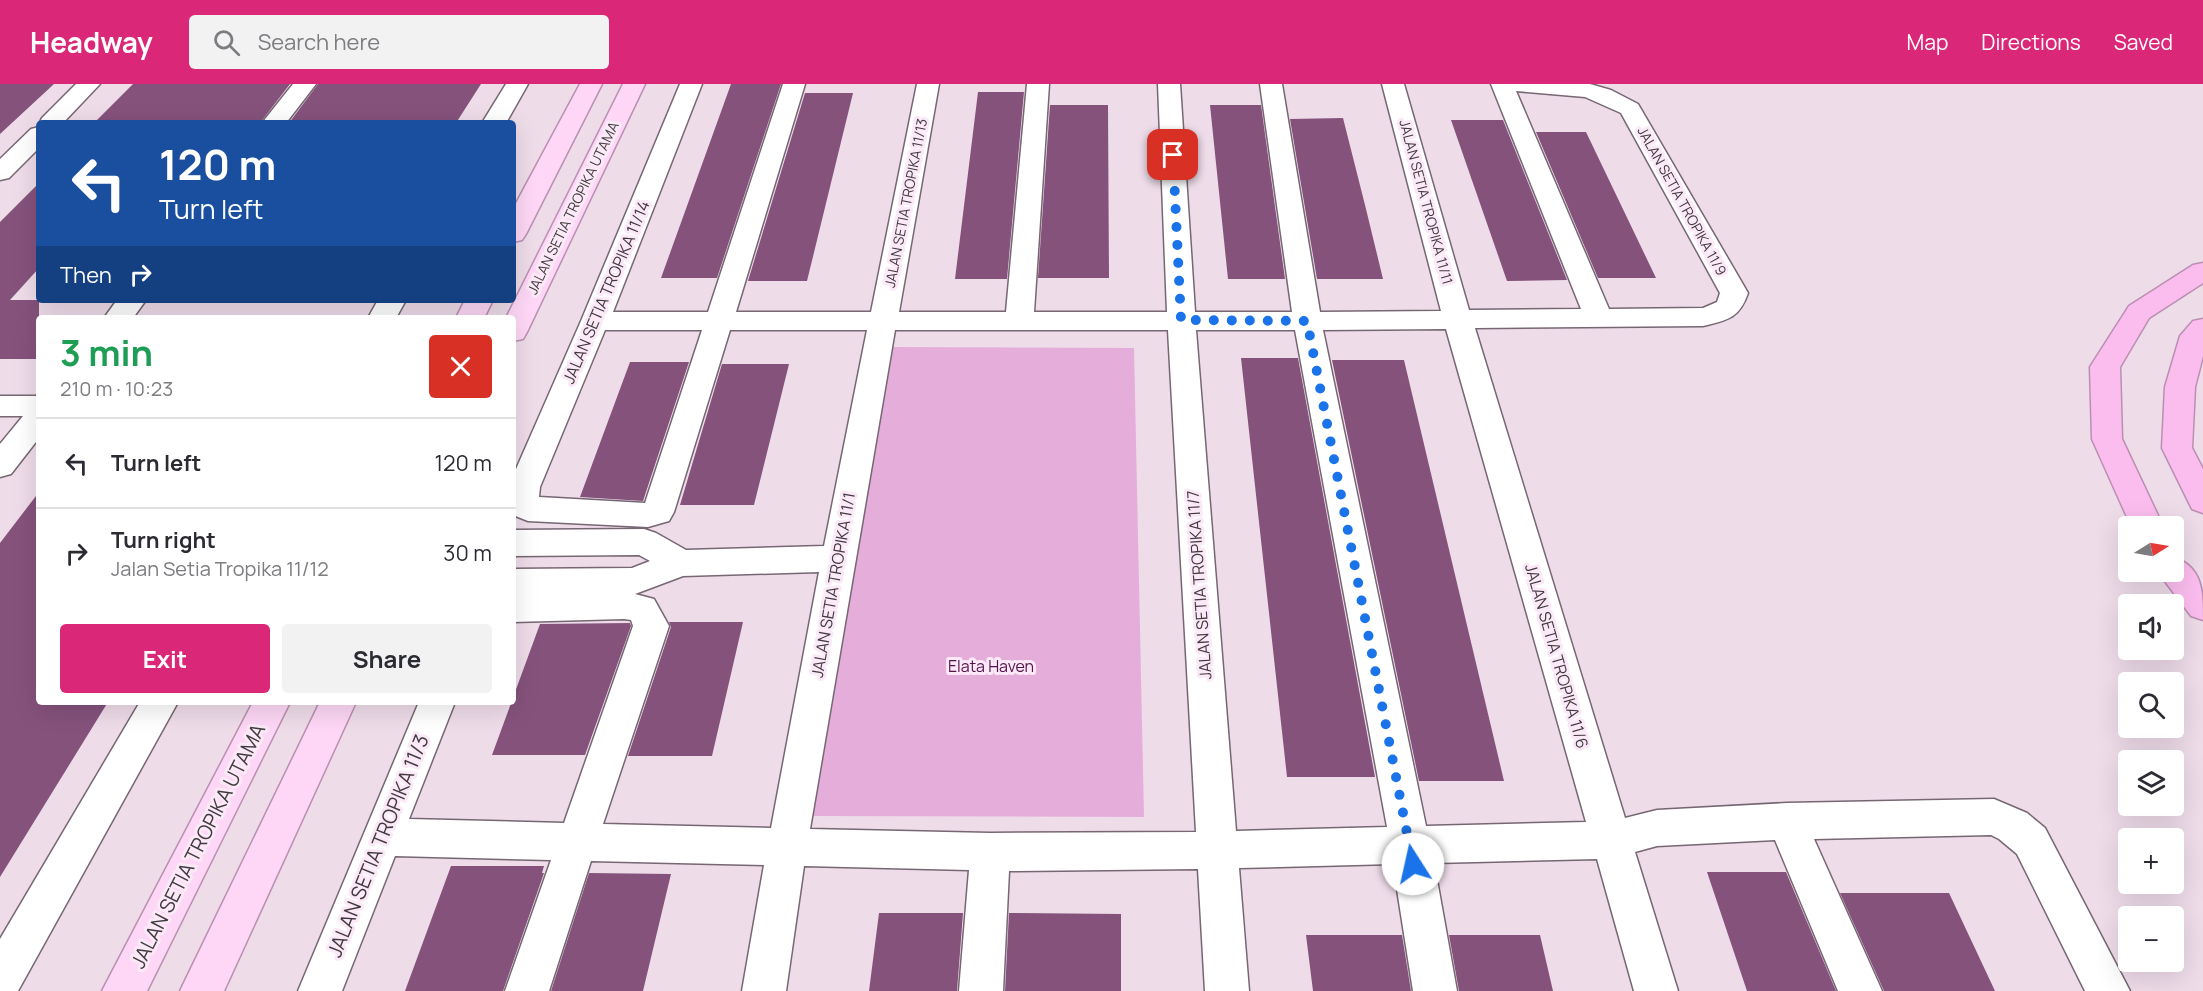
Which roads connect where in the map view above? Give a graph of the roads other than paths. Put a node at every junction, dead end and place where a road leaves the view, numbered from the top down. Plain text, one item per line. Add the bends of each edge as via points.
1 (89, 84) edge
2 (305, 84) edge
3 (517, 84) edge
4 (591, 84) edge
5 (634, 84) edge
6 (691, 84) edge
7 (794, 84) edge
8 (928, 84) edge
9 (1038, 84) edge
10 (1169, 84) edge
11 (1271, 84) edge
12 (1394, 84) edge
13 (1502, 84) edge
14 (1513, 84) edge
15 (53, 120) edge
16 (276, 120) edge
17 (496, 120) edge
18 (36, 137) edge
19 (1, 172) edge
20 (30, 172) dead end
21 (516, 228) edge
22 (2203, 271) edge
23 (130, 303) edge
24 (120, 315) edge
25 (1598, 317) junction
26 (1181, 320) junction
27 (1458, 320) junction
28 (595, 321) junction
29 (1307, 321) junction
30 (718, 322) junction
31 (883, 322) junction
32 (1019, 322) junction
33 (516, 326) edge
34 (2203, 328) edge
35 (0, 406) edge
36 (36, 406) edge
37 (36, 421) edge
38 (0, 466) edge
39 (2203, 501) edge
40 (2142, 516) edge
41 (568, 542) junction
42 (516, 543) edge
43 (837, 559) junction
44 (681, 563) junction
45 (516, 582) edge
46 (554, 582) junction
47 (2184, 582) edge
48 (2203, 606) edge
49 (516, 608) edge
50 (158, 705) edge
51 (270, 705) edge
52 (337, 705) edge
53 (436, 705) edge
54 (1787, 821) junction
55 (381, 837) junction
56 (1611, 840) junction
57 (576, 841) junction
58 (1410, 843) junction
59 (786, 848) junction
60 (1217, 850) junction
61 (990, 852) junction
62 (0, 980) edge
63 (124, 991) edge
64 (202, 991) edge
65 (320, 991) edge
66 (527, 991) edge
67 (764, 991) edge
68 (981, 991) edge
69 (1227, 991) edge
70 (1435, 991) edge
71 (1656, 991) edge
72 (1860, 991) edge
73 (2108, 991) edge

1 - 15 street
2 - 16 street
3 - 17 street
4 - 21 main road
5 - 33 main road, JALAN SETIA TROPIKA UTAMA
6 - 28 street, JALAN SETIA TROPIKA 11/14
7 - 30 street
8 - 31 street, JALAN SETIA TROPIKA 11/13
9 - 32 street
10 - 26 street, JALAN SETIA TROPIKA 11/7
11 - 29 street
12 - 27 street, JALAN SETIA TROPIKA 11/11
13 - 25 street
14 - 25 street, JALAN SETIA TROPIKA 11/9 via 1594,89 1617,98 1630,109 1734,293 1725,312 1702,317
18 - 19 street
19 - 20 street
22 - 40 highway via 2139,312 2104,367 2107,439
23 - 24 street
25 - 27 street
26 - 29 street
26 - 32 street
26 - 60 street, JALAN SETIA TROPIKA 11/7
27 - 29 street
27 - 56 street, JALAN SETIA TROPIKA 11/6
28 - 30 street
28 - 30 street, JALAN SETIA TROPIKA 11/14 via 524,487 523,506 528,508 655,514 660,509
29 - 58 street
30 - 31 street
31 - 32 street
31 - 43 street, JALAN SETIA TROPIKA 11/1
34 - 39 highway via 2194,336 2180,387 2177,448
35 - 36 street
37 - 38 street
41 - 42 street
41 - 44 street via 644,542
41 - 46 street
43 - 44 street
43 - 59 street, JALAN SETIA TROPIKA 11/1
44 - 46 street via 633,580
45 - 46 street
47 - 48 highway
49 - 57 street via 624,605 642,609 651,626
50 - 62 street
51 - 63 main road, JALAN SETIA TROPIKA UTAMA
52 - 64 main road
53 - 55 street, JALAN SETIA TROPIKA 11/3
54 - 56 street via 1657,828
54 - 72 street
54 - 73 street via 1994,817 2013,826 2031,841 2041,858
55 - 57 street
55 - 65 street, JALAN SETIA TROPIKA 11/3
56 - 58 street
56 - 71 street, JALAN SETIA TROPIKA 11/6
57 - 59 street
57 - 66 street
58 - 60 street
58 - 70 street
59 - 61 street
59 - 67 street, JALAN SETIA TROPIKA 11/1
60 - 61 street
60 - 69 street, JALAN SETIA TROPIKA 11/7
61 - 68 street

